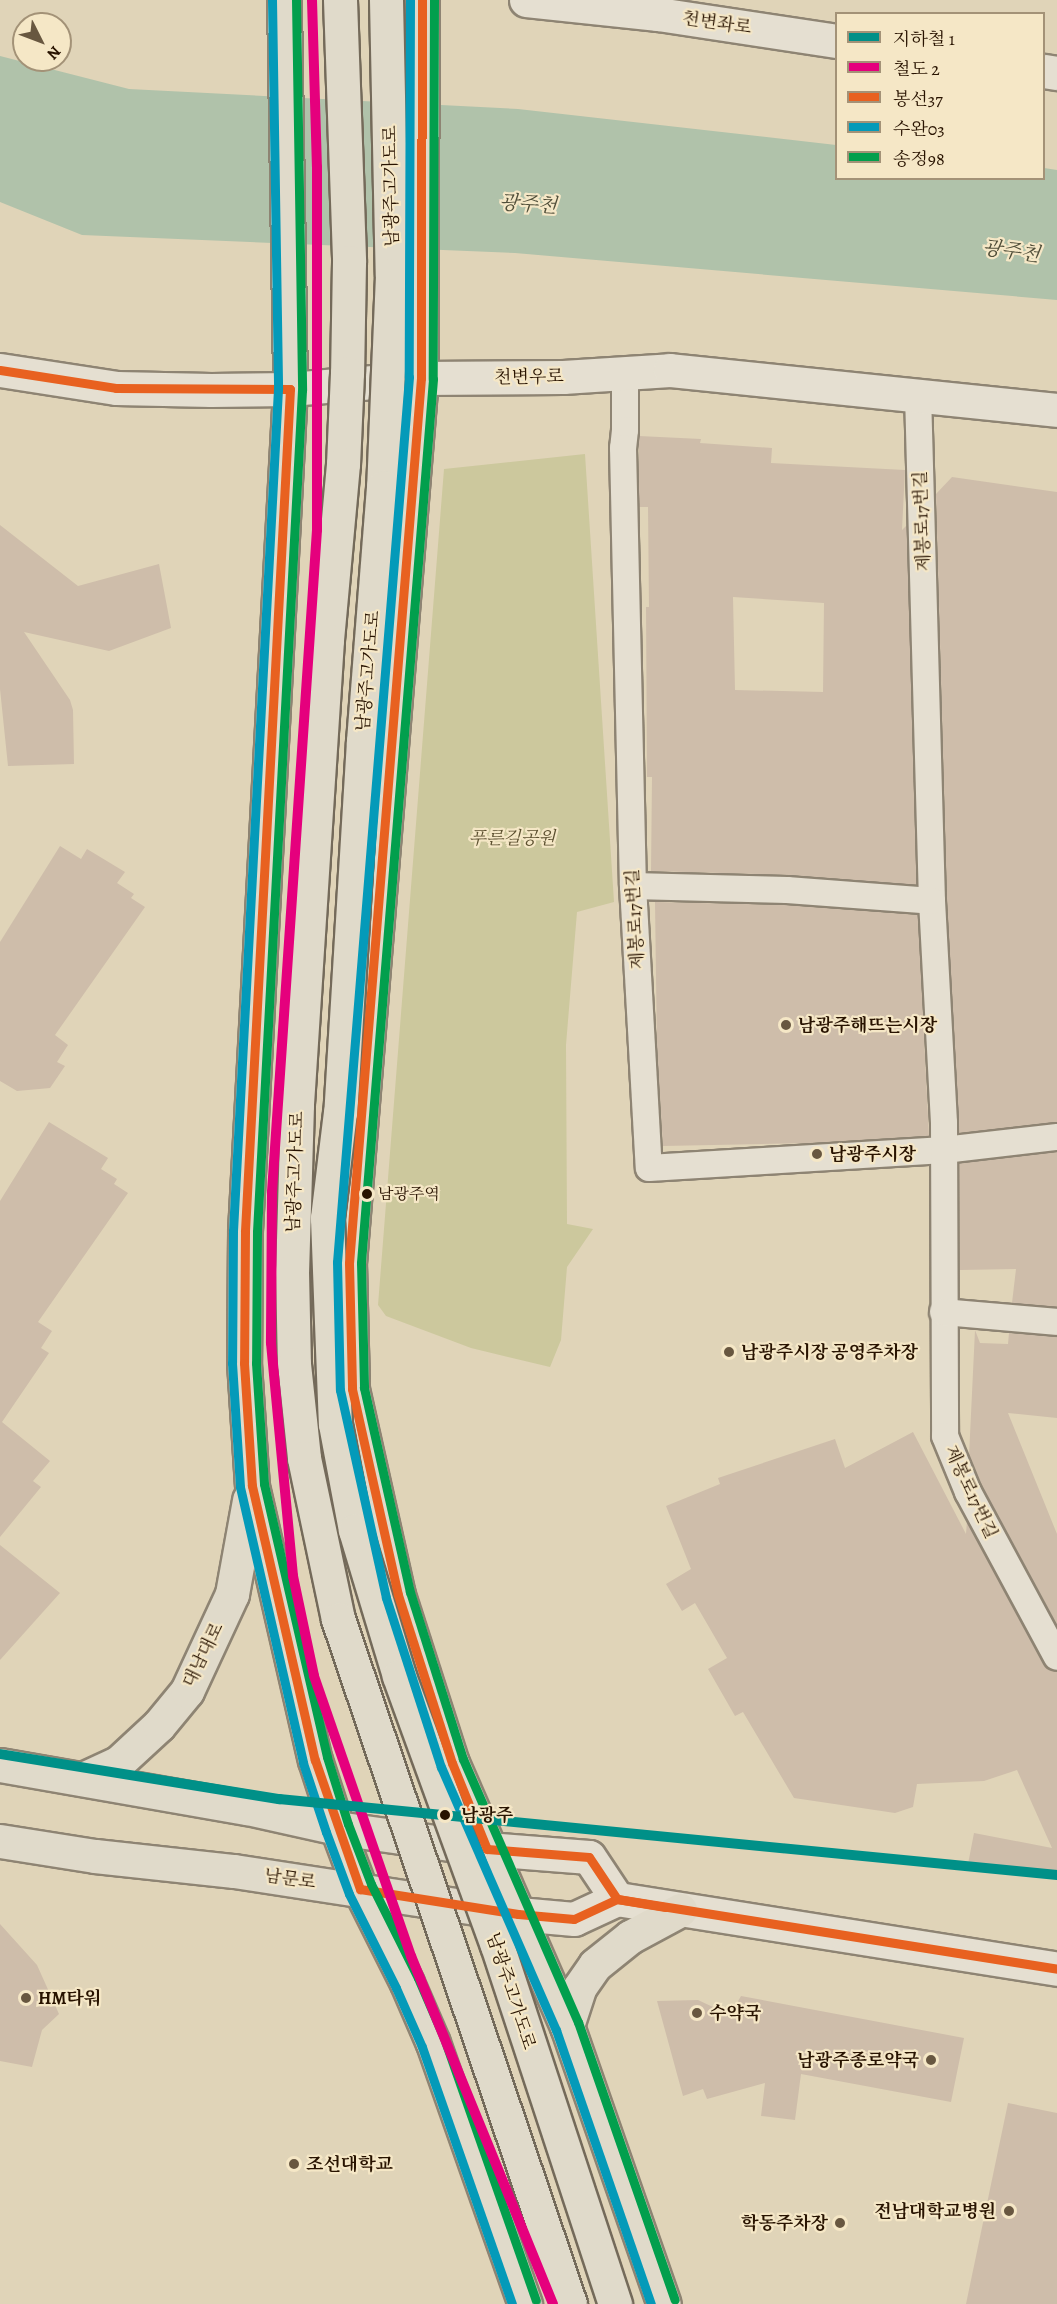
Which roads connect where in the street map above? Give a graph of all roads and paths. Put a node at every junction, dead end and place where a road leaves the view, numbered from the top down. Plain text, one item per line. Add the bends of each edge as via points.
1 (284, 0) edge
2 (340, 0) edge
3 (386, 0) edge
4 (422, 0) edge
5 (537, 1) edge
6 (835, 41) edge
7 (0, 370) edge
8 (625, 374) junction
9 (421, 378) junction
10 (290, 389) junction
11 (918, 394) junction
12 (1057, 410) edge
13 (633, 886) junction
14 (932, 901) junction
15 (1057, 1137) edge
16 (944, 1150) junction
17 (943, 1312) junction
18 (1057, 1322) edge
19 (252, 1486) junction
20 (1057, 1657) edge
21 (0, 1765) edge
22 (83, 1779) junction
23 (337, 1828) junction
24 (0, 1840) edge
25 (487, 1849) junction
26 (360, 1889) junction
27 (617, 1899) junction
28 (680, 1910) junction
29 (518, 1914) junction
30 (1057, 1969) edge
31 (567, 2026) junction
32 (525, 2304) edge
33 (570, 2304) edge
34 (615, 2304) edge
35 (664, 2304) edge

1 - 10 main road, 대남대로
2 - 33 main road, 남광주고가도로, bridge via 349,262 347,373 297,1105 292,1271 294,1364 304,1458 338,1619
3 - 34 main road, 남광주고가도로, bridge via 392,286 383,487 340,1112 327,1218 335,1425 355,1530 399,1676 497,1945
4 - 9 main road
5 - 6 street, 천변좌로 via 658,14
7 - 10 street, 천변우로 via 116,388
8 - 9 street, 천변우로
8 - 11 street, 천변우로 via 670,370
8 - 13 street, 제봉로17번길 via 623,460
9 - 10 street, 천변우로
9 - 25 main road via 349,1263 352,1389 398,1595 452,1763
10 - 19 main road, 대남대로 via 245,1232 244,1363
11 - 12 street, 천변우로
11 - 14 street, 제봉로17번길
13 - 14 street via 787,890
13 - 16 street, 제봉로17번길 via 649,1168
14 - 16 street, 제봉로17번길
15 - 16 street, 제봉로17번길
16 - 17 street, 제봉로17번길
17 - 18 street
17 - 20 street, 제봉로17번길 via 945,1436 968,1492
19 - 22 main road, 대남대로 via 232,1594 187,1691 159,1725 119,1762
19 - 23 main road, 대남대로 via 315,1760
21 - 22 main road
22 - 23 main road
23 - 25 main road
23 - 26 main road, 대남대로
24 - 26 main road, 남문로 via 94,1856
25 - 27 street via 589,1857
25 - 29 main road
26 - 29 main road, 남문로
26 - 32 main road, 대남대로 via 433,2043
27 - 28 street
27 - 29 street via 574,1919
28 - 30 street
28 - 31 main road via 630,1937 595,1965 579,1988
29 - 31 main road
31 - 35 main road

